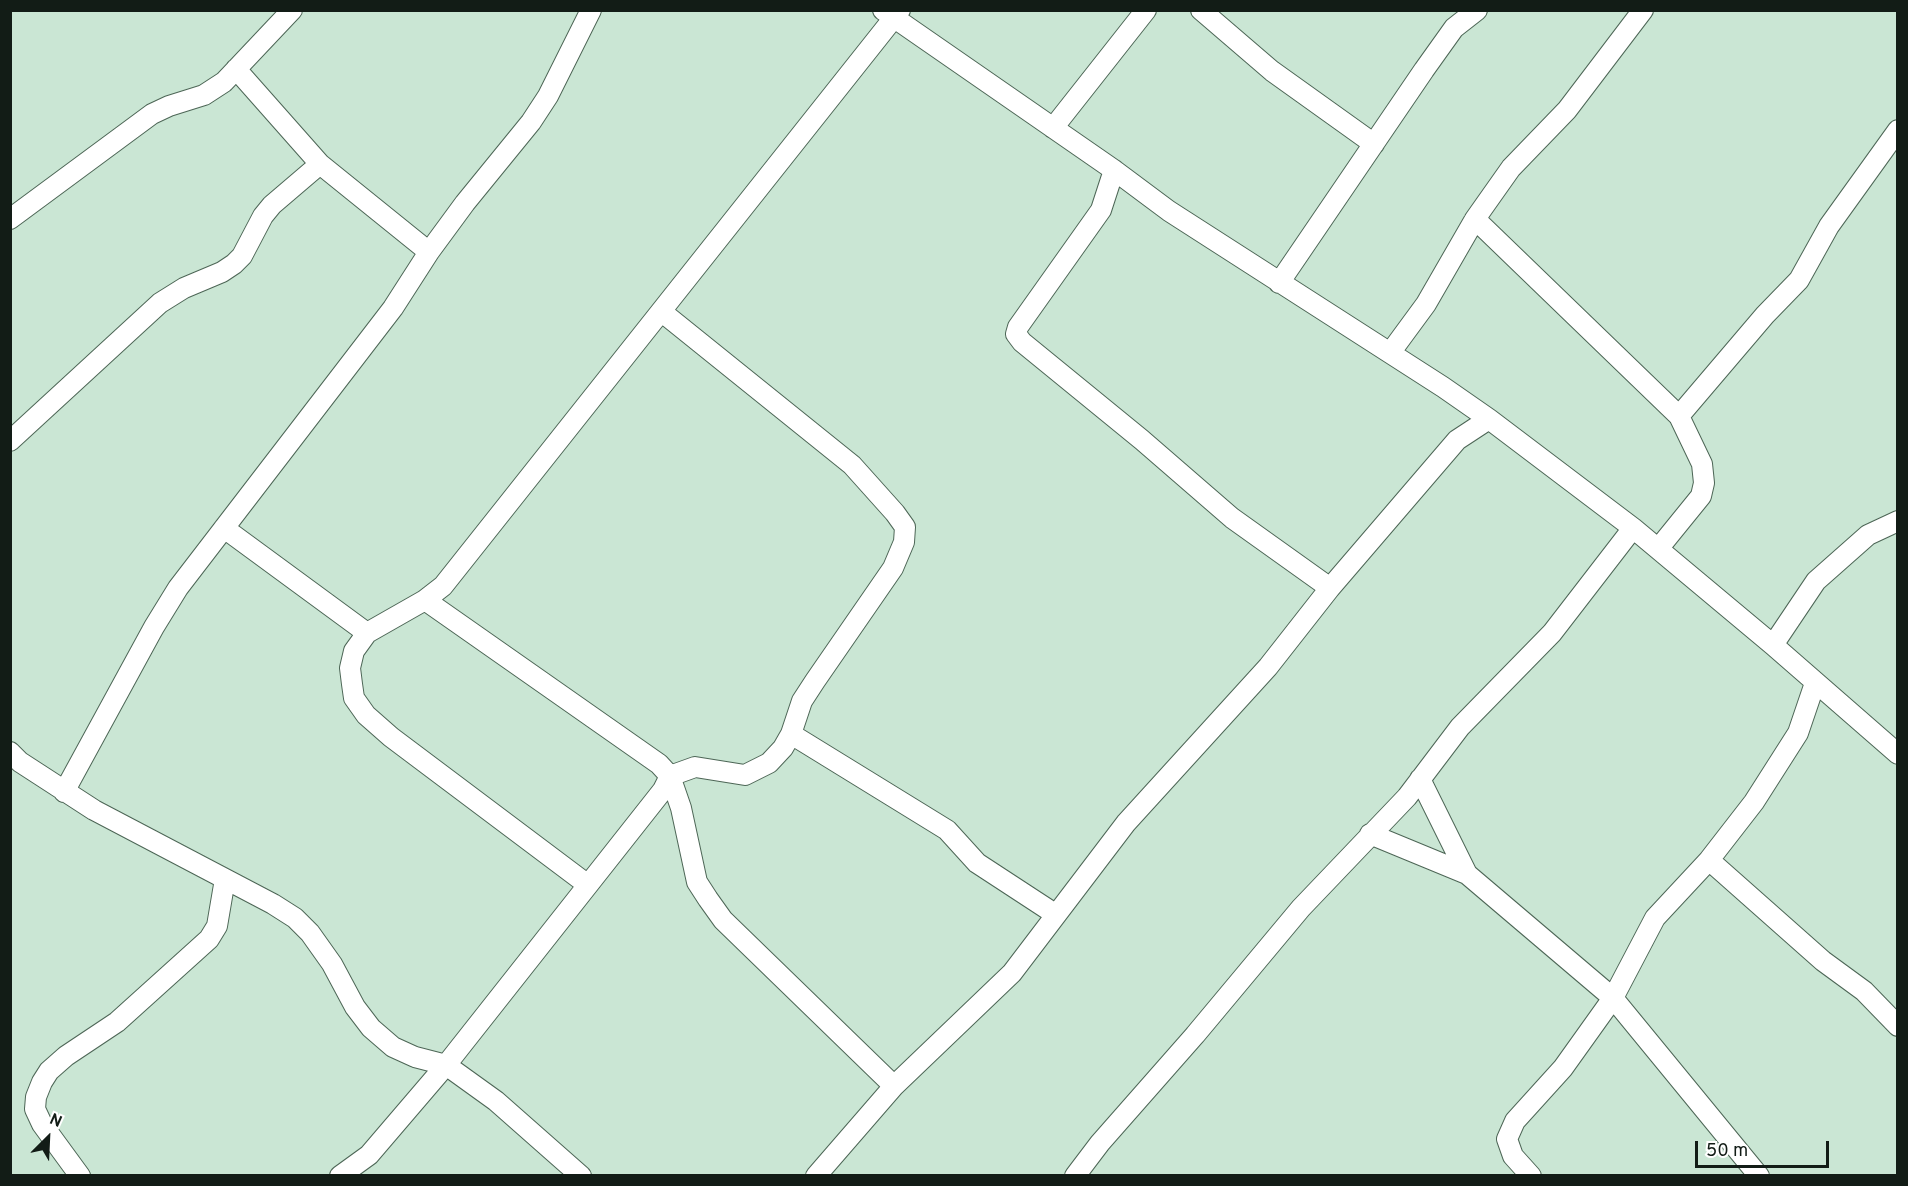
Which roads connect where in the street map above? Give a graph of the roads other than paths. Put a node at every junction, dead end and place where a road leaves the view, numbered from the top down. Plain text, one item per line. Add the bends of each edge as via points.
1 (292, 10) edge
2 (591, 10) edge
3 (1146, 10) edge
4 (1201, 10) edge
5 (1477, 10) edge
6 (1643, 10) edge
7 (892, 13) edge
8 (236, 69) junction
9 (1053, 128) junction
10 (1898, 130) edge
11 (1374, 144) junction
12 (320, 164) junction
13 (1114, 170) junction
14 (10, 219) edge
15 (1475, 219) junction
16 (429, 252) junction
17 (1279, 283) junction
18 (662, 312) junction
19 (1390, 353) junction
20 (1678, 416) junction
21 (1489, 419) junction
22 (13, 434) edge
23 (1898, 521) edge
24 (224, 528) junction
25 (1633, 528) junction
26 (1658, 549) junction
27 (1330, 588) junction
28 (425, 600) junction
29 (367, 633) junction
30 (1773, 645) junction
31 (1815, 683) junction
32 (791, 734) junction
33 (1898, 754) edge
34 (14, 762) edge
35 (670, 776) junction
36 (1420, 779) junction
37 (64, 792) junction
38 (1370, 834) junction
39 (1709, 860) junction
40 (1467, 874) junction
41 (225, 879) junction
42 (588, 885) junction
43 (1055, 914) junction
44 (1613, 998) junction
45 (1898, 1026) edge
46 (447, 1065) junction
47 (894, 1086) junction
48 (80, 1176) edge
49 (340, 1176) edge
50 (581, 1176) edge
51 (816, 1176) edge
52 (1075, 1176) edge
53 (1531, 1176) edge
54 (1758, 1176) edge

1 - 8 street
2 - 16 street via 542,105
3 - 9 street
4 - 11 street via 1272,72
5 - 11 street via 1454,28
6 - 15 street via 1568,110 1511,168
7 - 9 street
7 - 18 street
8 - 12 street
8 - 14 street via 204,95 152,114
9 - 13 street
10 - 20 street via 1829,226 1799,280
11 - 17 street
12 - 16 street
12 - 22 street via 272,205 234,264 160,303
13 - 17 street
13 - 27 street via 1101,210 1016,334 1233,518
15 - 19 street via 1426,304
15 - 20 street
16 - 24 street via 393,308
17 - 19 street
18 - 28 street via 461,564
18 - 32 street via 852,465 905,527 904,542 893,568 806,694
19 - 21 street
20 - 26 street via 1702,464 1704,483 1701,496
21 - 25 street
21 - 27 street via 1457,440
23 - 30 street via 1868,536 1816,581
24 - 29 street
24 - 37 street via 154,627
25 - 26 street
25 - 36 street via 1552,633 1461,727
26 - 30 street
27 - 43 street via 1268,667 1126,823
28 - 29 street
28 - 35 street via 659,764
29 - 42 street via 354,651 350,668 354,698 366,715
30 - 31 street
31 - 33 street
31 - 39 street via 1798,733 1754,802
32 - 35 street via 769,763 745,774 694,768
32 - 43 street via 947,830 976,863
34 - 37 street
35 - 42 street
35 - 47 street via 697,882 723,920
36 - 38 street
36 - 40 street
37 - 41 street
38 - 40 street
38 - 52 street via 1301,908
39 - 44 street via 1655,918
39 - 45 street via 1823,961 1864,991
40 - 44 street
41 - 46 street via 295,918 332,964 355,1007 393,1047
41 - 48 street via 216,926 209,939 117,1022 66,1056 42,1082 35,1110
42 - 46 street
43 - 47 street via 1012,973
44 - 53 street via 1563,1068 1515,1121 1507,1139 1513,1155
44 - 54 street
46 - 49 street via 369,1155
46 - 50 street via 496,1101
47 - 51 street

